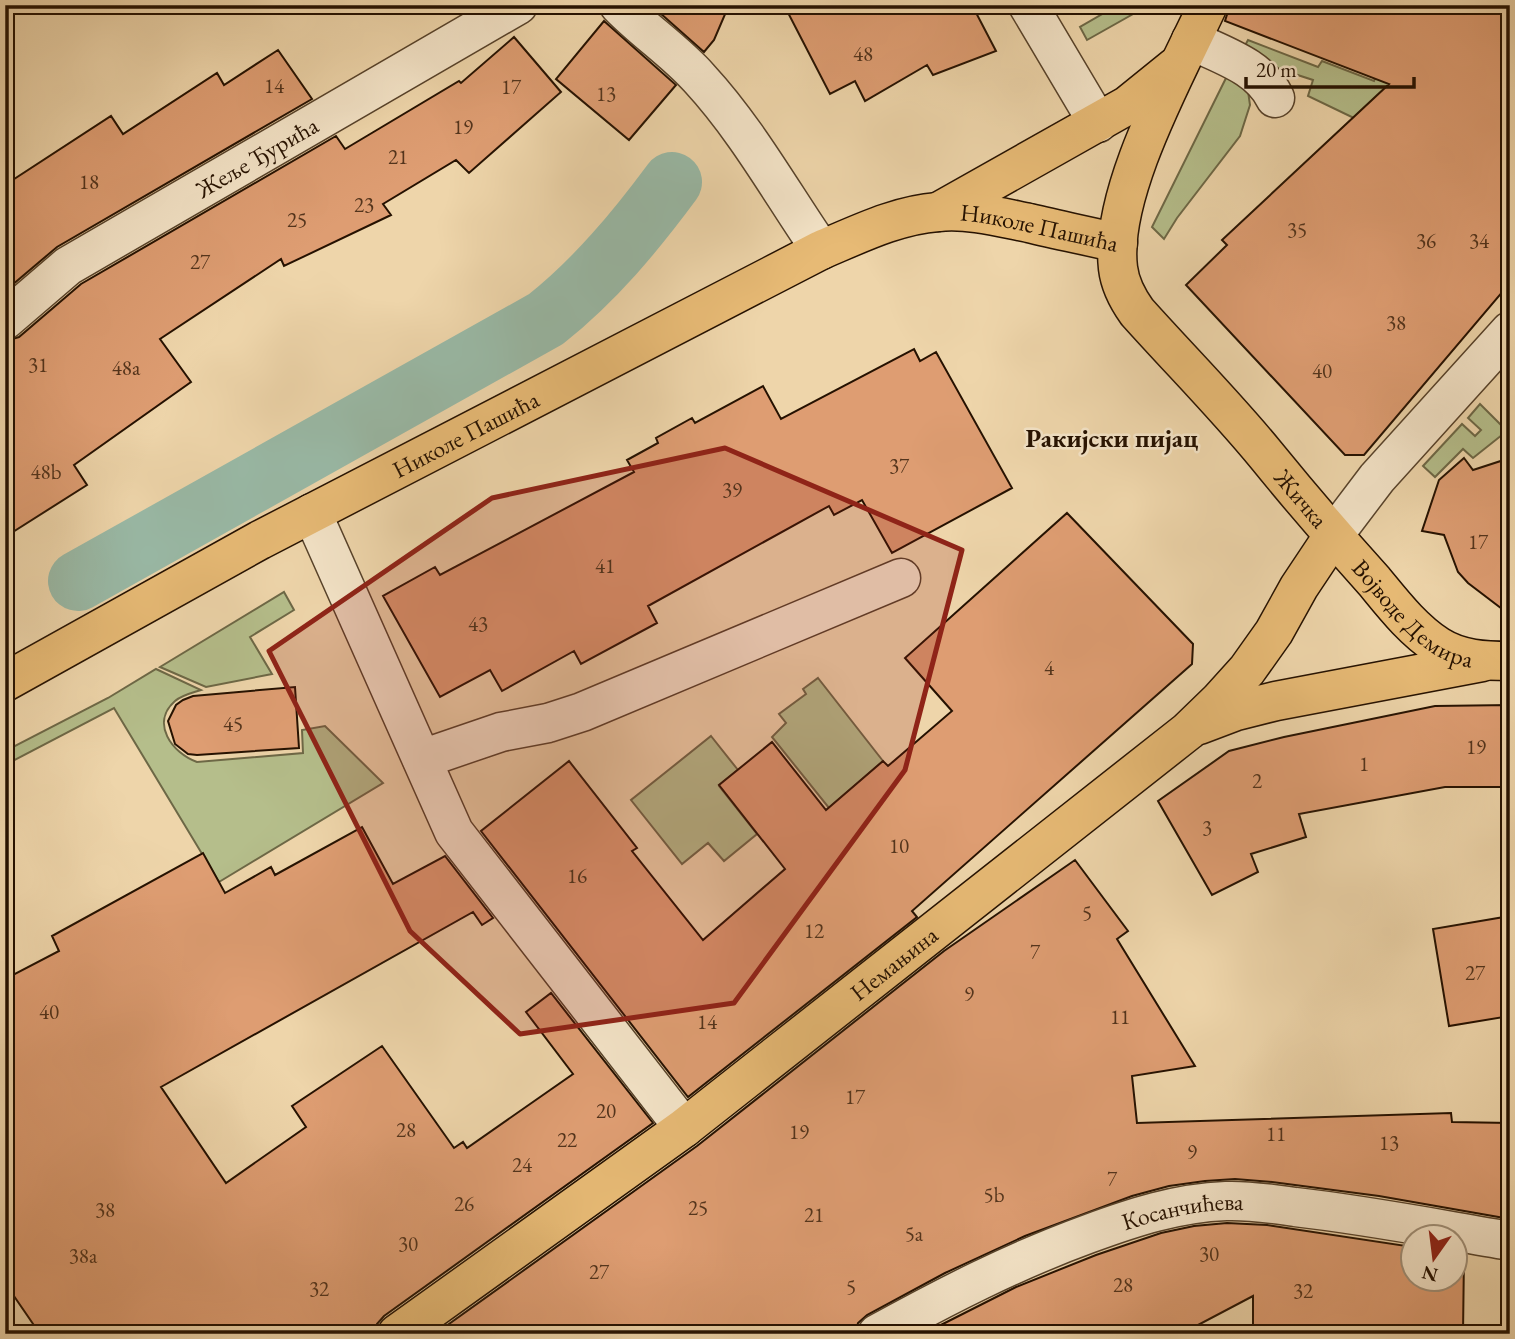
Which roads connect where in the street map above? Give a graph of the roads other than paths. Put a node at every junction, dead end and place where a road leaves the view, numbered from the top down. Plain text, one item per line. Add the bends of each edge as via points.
1 (517, 5) edge
2 (619, 5) edge
3 (1028, 5) edge
4 (1208, 5) edge
5 (1186, 51) junction
6 (1275, 98) dead end
7 (1098, 124) junction
8 (938, 212) junction
9 (1118, 243) junction
10 (821, 250) junction
11 (5, 320) edge
12 (1510, 331) edge
13 (312, 513) junction
14 (1333, 536) junction
15 (901, 578) dead end
16 (1499, 661) edge
17 (5, 682) edge
18 (1188, 731) junction
19 (422, 759) junction
20 (684, 1128) junction
21 (1510, 1241) edge
22 (397, 1334) edge
23 (877, 1334) edge

1 - 11 street, Жеље Ђурића via 68,266
2 - 10 street via 710,90
3 - 7 street
4 - 5 main road, Николе Пашића
5 - 6 street via 1258,75
5 - 7 main road, Николе Пашића via 1128,105
5 - 9 main road, Николе Пашића via 1139,159
7 - 8 main road, Николе Пашића
8 - 9 main road, Николе Пашића via 994,215
8 - 10 main road, Николе Пашића via 904,218
9 - 14 main road, Жичка via 1121,284 1137,312 1254,440
10 - 13 main road, Николе Пашића
12 - 14 street, Жичка via 1377,478
13 - 17 main road, Николе Пашића
13 - 19 street
14 - 16 main road, Војводе Демира via 1422,634 1461,657
14 - 18 main road, Немањина via 1247,670
15 - 19 street via 582,712 501,732
16 - 18 main road via 1276,701
18 - 20 main road, Немањина
19 - 20 street via 454,832
20 - 22 main road, Немањина
21 - 23 street, Косанчићева via 1257,1202 1176,1205 981,1278

